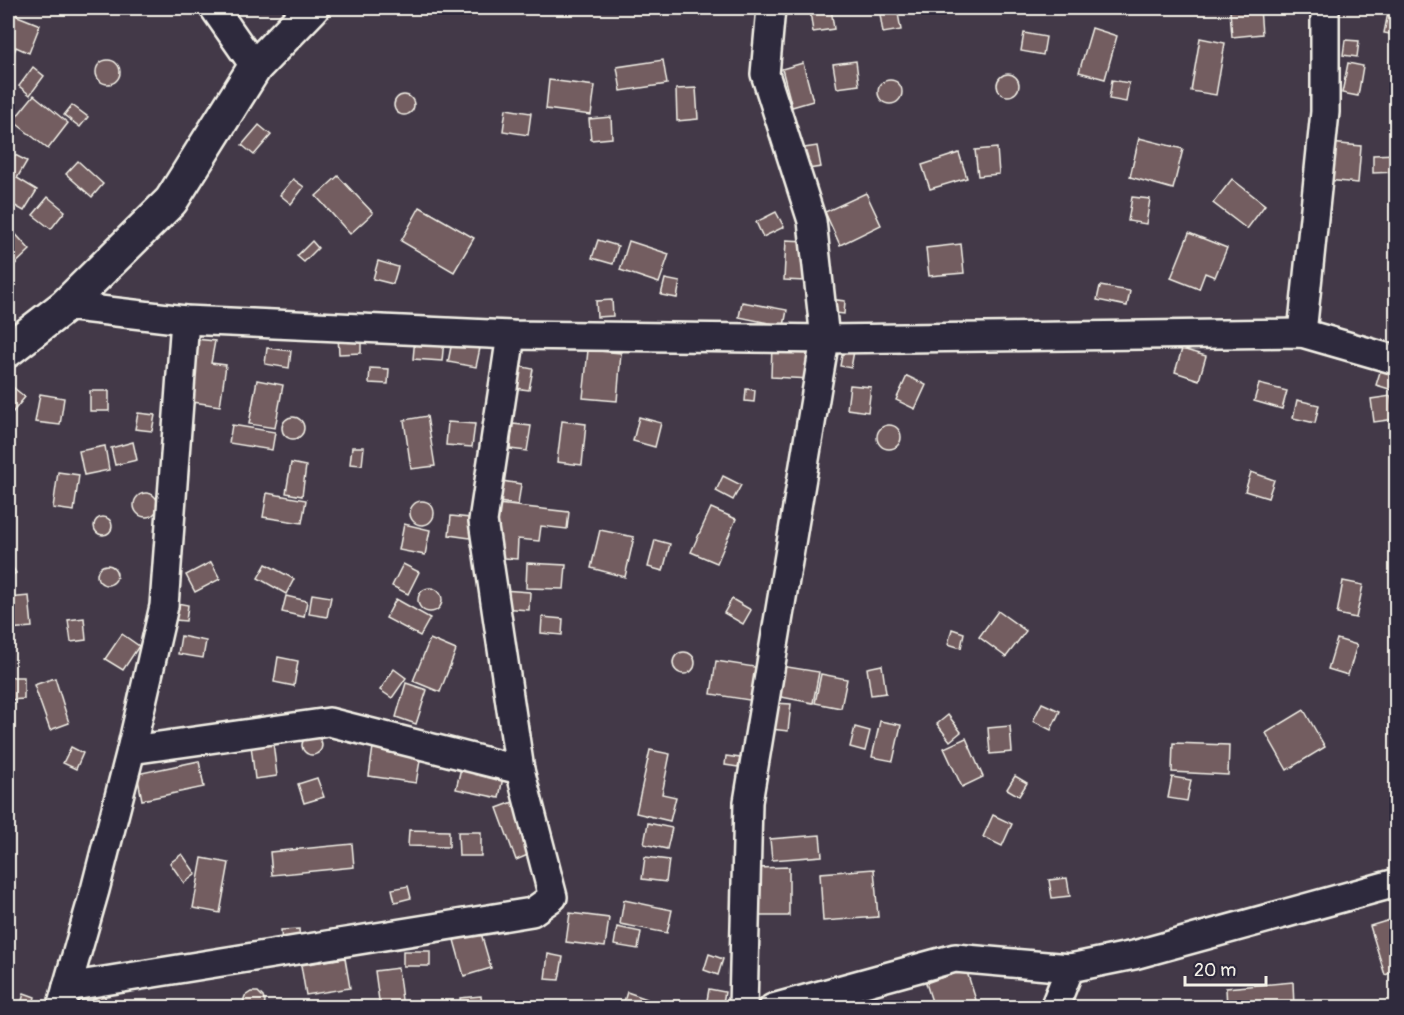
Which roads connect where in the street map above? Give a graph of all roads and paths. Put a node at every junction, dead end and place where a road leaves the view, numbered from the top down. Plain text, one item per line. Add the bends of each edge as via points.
1 (214, 8) edge
2 (312, 8) edge
3 (771, 8) edge
4 (1325, 8) edge
5 (255, 67) junction
6 (64, 306) junction
7 (185, 320) junction
8 (1302, 333) junction
9 (511, 335) junction
10 (825, 339) junction
11 (8, 350) edge
12 (1396, 360) edge
13 (131, 750) junction
14 (520, 770) junction
15 (1396, 885) edge
16 (1070, 968) junction
17 (64, 997) edge
18 (743, 1008) edge
19 (773, 1008) edge
20 (1054, 1008) edge

1 - 5 street
2 - 5 main road
3 - 10 street via 765,74 812,221
4 - 8 street via 1325,112
5 - 6 main road via 171,201
6 - 7 street
6 - 11 main road
7 - 9 street
7 - 13 street via 164,606
8 - 10 street
8 - 12 street
9 - 10 street
9 - 14 street via 483,521
10 - 18 street via 748,802
13 - 14 street via 329,722
13 - 17 street
14 - 17 street via 553,897 532,912
15 - 16 street via 1134,955
16 - 19 street via 955,957
16 - 20 street

